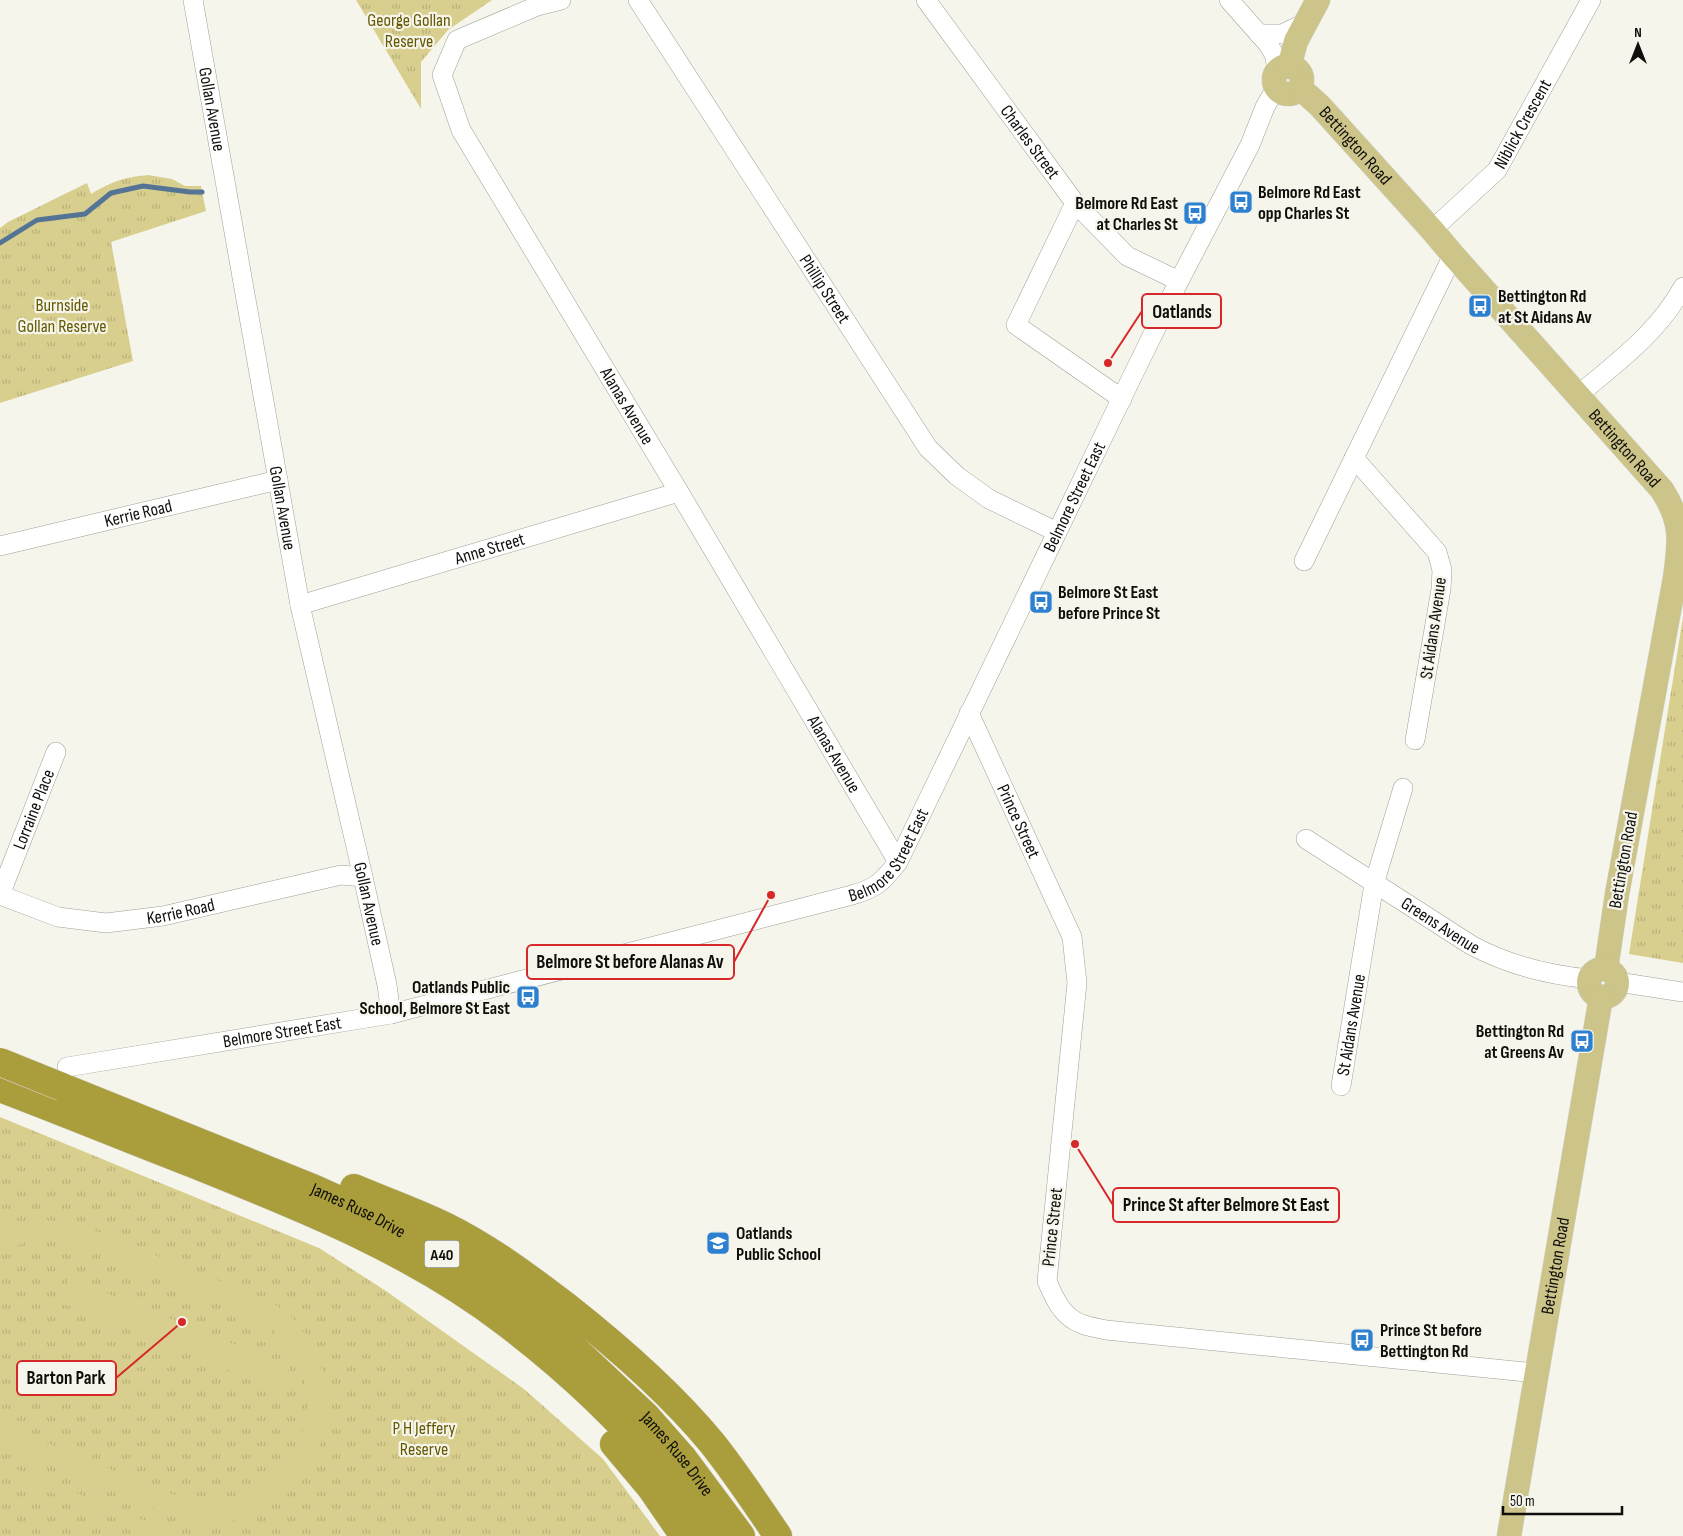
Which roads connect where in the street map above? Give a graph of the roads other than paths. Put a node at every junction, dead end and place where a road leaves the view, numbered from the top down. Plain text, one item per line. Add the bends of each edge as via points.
1 (193, 0) edge
2 (562, 0) edge
3 (638, 0) edge
4 (926, 0) edge
5 (1229, 0) edge
6 (1318, 0) edge
7 (1591, 0) edge
8 (1305, 24) junction
9 (1260, 34) junction
10 (1281, 75) junction
11 (1075, 203) junction
12 (1432, 230) junction
13 (1453, 256) junction
14 (1179, 281) junction
15 (1683, 287) edge
16 (1577, 396) junction
17 (1122, 398) junction
18 (1354, 458) junction
19 (278, 480) junction
20 (679, 492) junction
21 (1056, 532) junction
22 (0, 546) edge
23 (1304, 561) dead end
24 (300, 606) junction
25 (969, 713) junction
26 (1415, 740) dead end
27 (56, 752) dead end
28 (1403, 788) dead end
29 (1306, 839) dead end
30 (898, 862) junction
31 (363, 877) junction
32 (1374, 884) junction
33 (0, 895) edge
34 (1603, 982) junction
35 (1683, 992) edge
36 (391, 1014) junction
37 (0, 1062) edge
38 (65, 1077) junction
39 (1341, 1086) dead end
40 (10, 1092) edge
41 (117, 1109) junction
42 (343, 1226) junction
43 (1536, 1373) junction
44 (684, 1536) edge
45 (712, 1536) edge
46 (741, 1536) edge
47 (778, 1536) edge
48 (1509, 1536) edge

1 - 19 street, Gollan Avenue
2 - 20 street, Alanas Avenue via 537,6 457,40 442,76 461,130
3 - 21 street, Phillip Street via 928,448 957,476 989,499
4 - 11 street, Charles Street
5 - 9 street
6 - 8 main road
7 - 12 street, Niblick Crescent via 1497,170
8 - 9 street via 1282,34
8 - 10 main road
9 - 10 street via 1275,56
10 - 12 main road, Bettington Road via 1283,94 1292,94 1300,88 1320,106
10 - 14 street, Belmore Street East via 1264,107 1250,145
11 - 14 street, Charles Street via 1128,256
11 - 17 street via 1016,325
12 - 13 main road, Bettington Road
13 - 16 main road, Bettington Road
13 - 18 street
14 - 17 street, Belmore Street East
15 - 16 street via 1660,322
16 - 34 main road, Bettington Road via 1662,490 1677,517 1680,535
17 - 21 street, Belmore Street East
18 - 23 street
18 - 26 street, St Aidans Avenue via 1437,552 1442,570 1442,589
19 - 22 street, Kerrie Road
19 - 24 street, Gollan Avenue
20 - 24 street, Anne Street
20 - 30 street, Alanas Avenue
21 - 25 street, Belmore Street East
24 - 31 street, Gollan Avenue
25 - 30 street, Belmore Street East
25 - 43 street, Prince Street via 1072,937 1076,960 1077,983 1047,1281 1054,1299 1065,1313 1080,1324 1106,1330
27 - 33 street, Lorraine Place
28 - 32 street, St Aidans Avenue
29 - 32 street, Greens Avenue
30 - 36 street, Belmore Street East via 884,880 870,890
31 - 33 street, Kerrie Road via 341,875 163,916 106,923 58,917
31 - 36 street, Gollan Avenue
32 - 34 street, Greens Avenue via 1485,953 1533,970
32 - 39 street, St Aidans Avenue
34 - 35 street, Greens Avenue
34 - 43 main road, Bettington Road
36 - 38 street, Belmore Street East
37 - 38 highway, James Ruse Drive / A40, bridge
38 - 41 highway, James Ruse Drive / A40
40 - 42 highway, James Ruse Drive / A40
41 - 46 highway, James Ruse Drive / A40 via 315,1188 422,1242 485,1280 564,1339 640,1410 683,1458
41 - 47 highway via 163,1114 242,1144 446,1226 498,1257 541,1286 632,1360 712,1443
42 - 44 highway via 496,1334 574,1402 651,1488
42 - 45 highway, James Ruse Drive / A40 via 410,1261 506,1322 595,1399 633,1438
43 - 48 main road, Bettington Road

